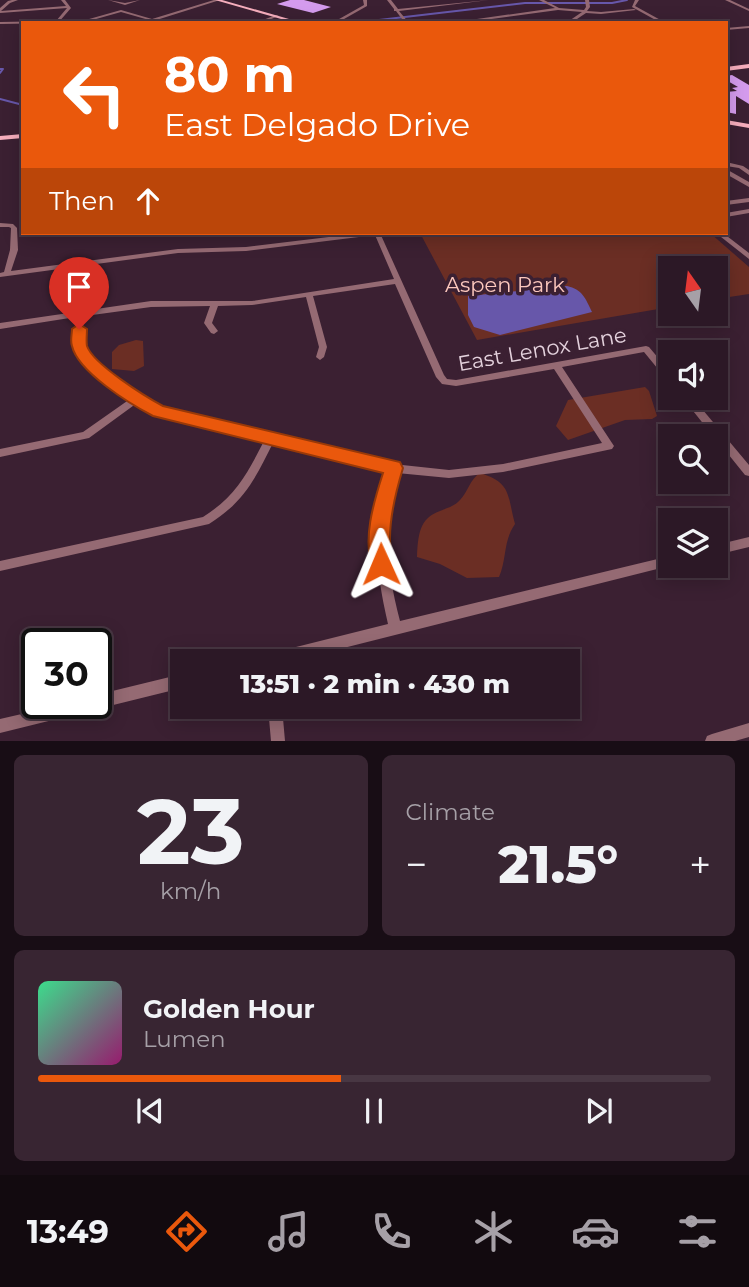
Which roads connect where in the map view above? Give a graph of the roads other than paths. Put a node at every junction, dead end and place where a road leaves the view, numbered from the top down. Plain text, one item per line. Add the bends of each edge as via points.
1 (16, 0) edge
2 (63, 0) edge
3 (110, 0) edge
4 (138, 0) edge
5 (217, 0) edge
6 (389, 0) edge
7 (487, 0) edge
8 (637, 0) edge
9 (727, 0) edge
10 (544, 1) edge
11 (587, 1) edge
12 (365, 3) edge
13 (742, 4) edge
14 (68, 7) junction
15 (558, 9) junction
16 (395, 10) junction
17 (634, 10) dead end
18 (0, 11) edge
19 (585, 11) junction
20 (505, 15) junction
21 (277, 16) junction
22 (404, 19) edge
23 (152, 20) junction
24 (511, 20) dead end
25 (58, 21) edge
26 (84, 21) edge
27 (149, 21) edge
28 (263, 21) edge
29 (295, 21) edge
30 (337, 21) edge
31 (464, 21) edge
32 (571, 21) edge
33 (660, 21) edge
34 (0, 23) edge
35 (21, 23) edge
36 (749, 27) edge
37 (728, 29) edge
38 (749, 64) edge
39 (728, 67) edge
40 (728, 122) edge
41 (749, 126) edge
42 (21, 136) edge
43 (0, 138) edge
44 (728, 164) edge
45 (728, 172) edge
46 (749, 173) edge
47 (749, 186) edge
48 (749, 200) edge
49 (728, 203) edge
50 (749, 211) edge
51 (728, 215) edge
52 (0, 225) edge
53 (361, 235) edge
54 (378, 235) edge
55 (722, 235) edge
56 (749, 257) edge
57 (3, 275) edge
58 (398, 281) junction
59 (310, 294) junction
60 (215, 303) junction
61 (81, 314) junction
62 (0, 327) edge
63 (214, 331) dead end
64 (320, 357) dead end
65 (658, 364) edge
66 (556, 365) junction
67 (136, 399) junction
68 (698, 410) edge
69 (270, 439) junction
70 (0, 453) edge
71 (393, 468) junction
72 (749, 472) edge
73 (749, 542) edge
74 (728, 547) edge
75 (658, 564) edge
76 (0, 566) edge
77 (395, 627) junction
78 (312, 649) edge
79 (170, 684) edge
80 (112, 698) edge
81 (29, 719) edge
82 (276, 719) edge
83 (0, 726) edge
84 (749, 730) edge
85 (278, 741) edge
86 (712, 741) edge

1 - 18 street
2 - 14 street
3 - 4 street via 125,4
5 - 21 main road
5 - 23 street
6 - 16 street
7 - 16 street
8 - 33 street via 633,6
9 - 13 street
10 - 15 street
11 - 19 street
12 - 30 street
14 - 18 street
14 - 25 street
15 - 19 street
15 - 20 street
16 - 22 street
17 - 19 street
19 - 32 street
20 - 24 street
20 - 31 street
21 - 28 street
21 - 29 main road
23 - 26 street via 121,11
23 - 27 street
34 - 35 street
36 - 37 street
38 - 39 main road
40 - 41 main road
42 - 43 main road
44 - 46 street
45 - 47 street
48 - 49 street
50 - 51 street
52 - 57 street via 14,228 14,250
53 - 57 street via 246,249 178,251
54 - 58 street
55 - 56 street
58 - 59 street
58 - 66 street, East Lenox Lane via 445,382
59 - 60 street
59 - 64 street via 323,347
60 - 61 street via 162,303
60 - 63 street via 208,323
61 - 62 street
61 - 67 street via 78,338 82,353
65 - 66 street, East Lenox Lane via 646,349
66 - 71 street via 609,446 449,474
67 - 69 street via 159,411
67 - 70 street via 79,439
68 - 72 street
69 - 71 street
69 - 76 street via 238,496 205,521
71 - 77 street via 383,503 380,539
73 - 74 street
75 - 77 street
77 - 78 street
79 - 80 street
81 - 83 street
82 - 85 street
84 - 86 street

